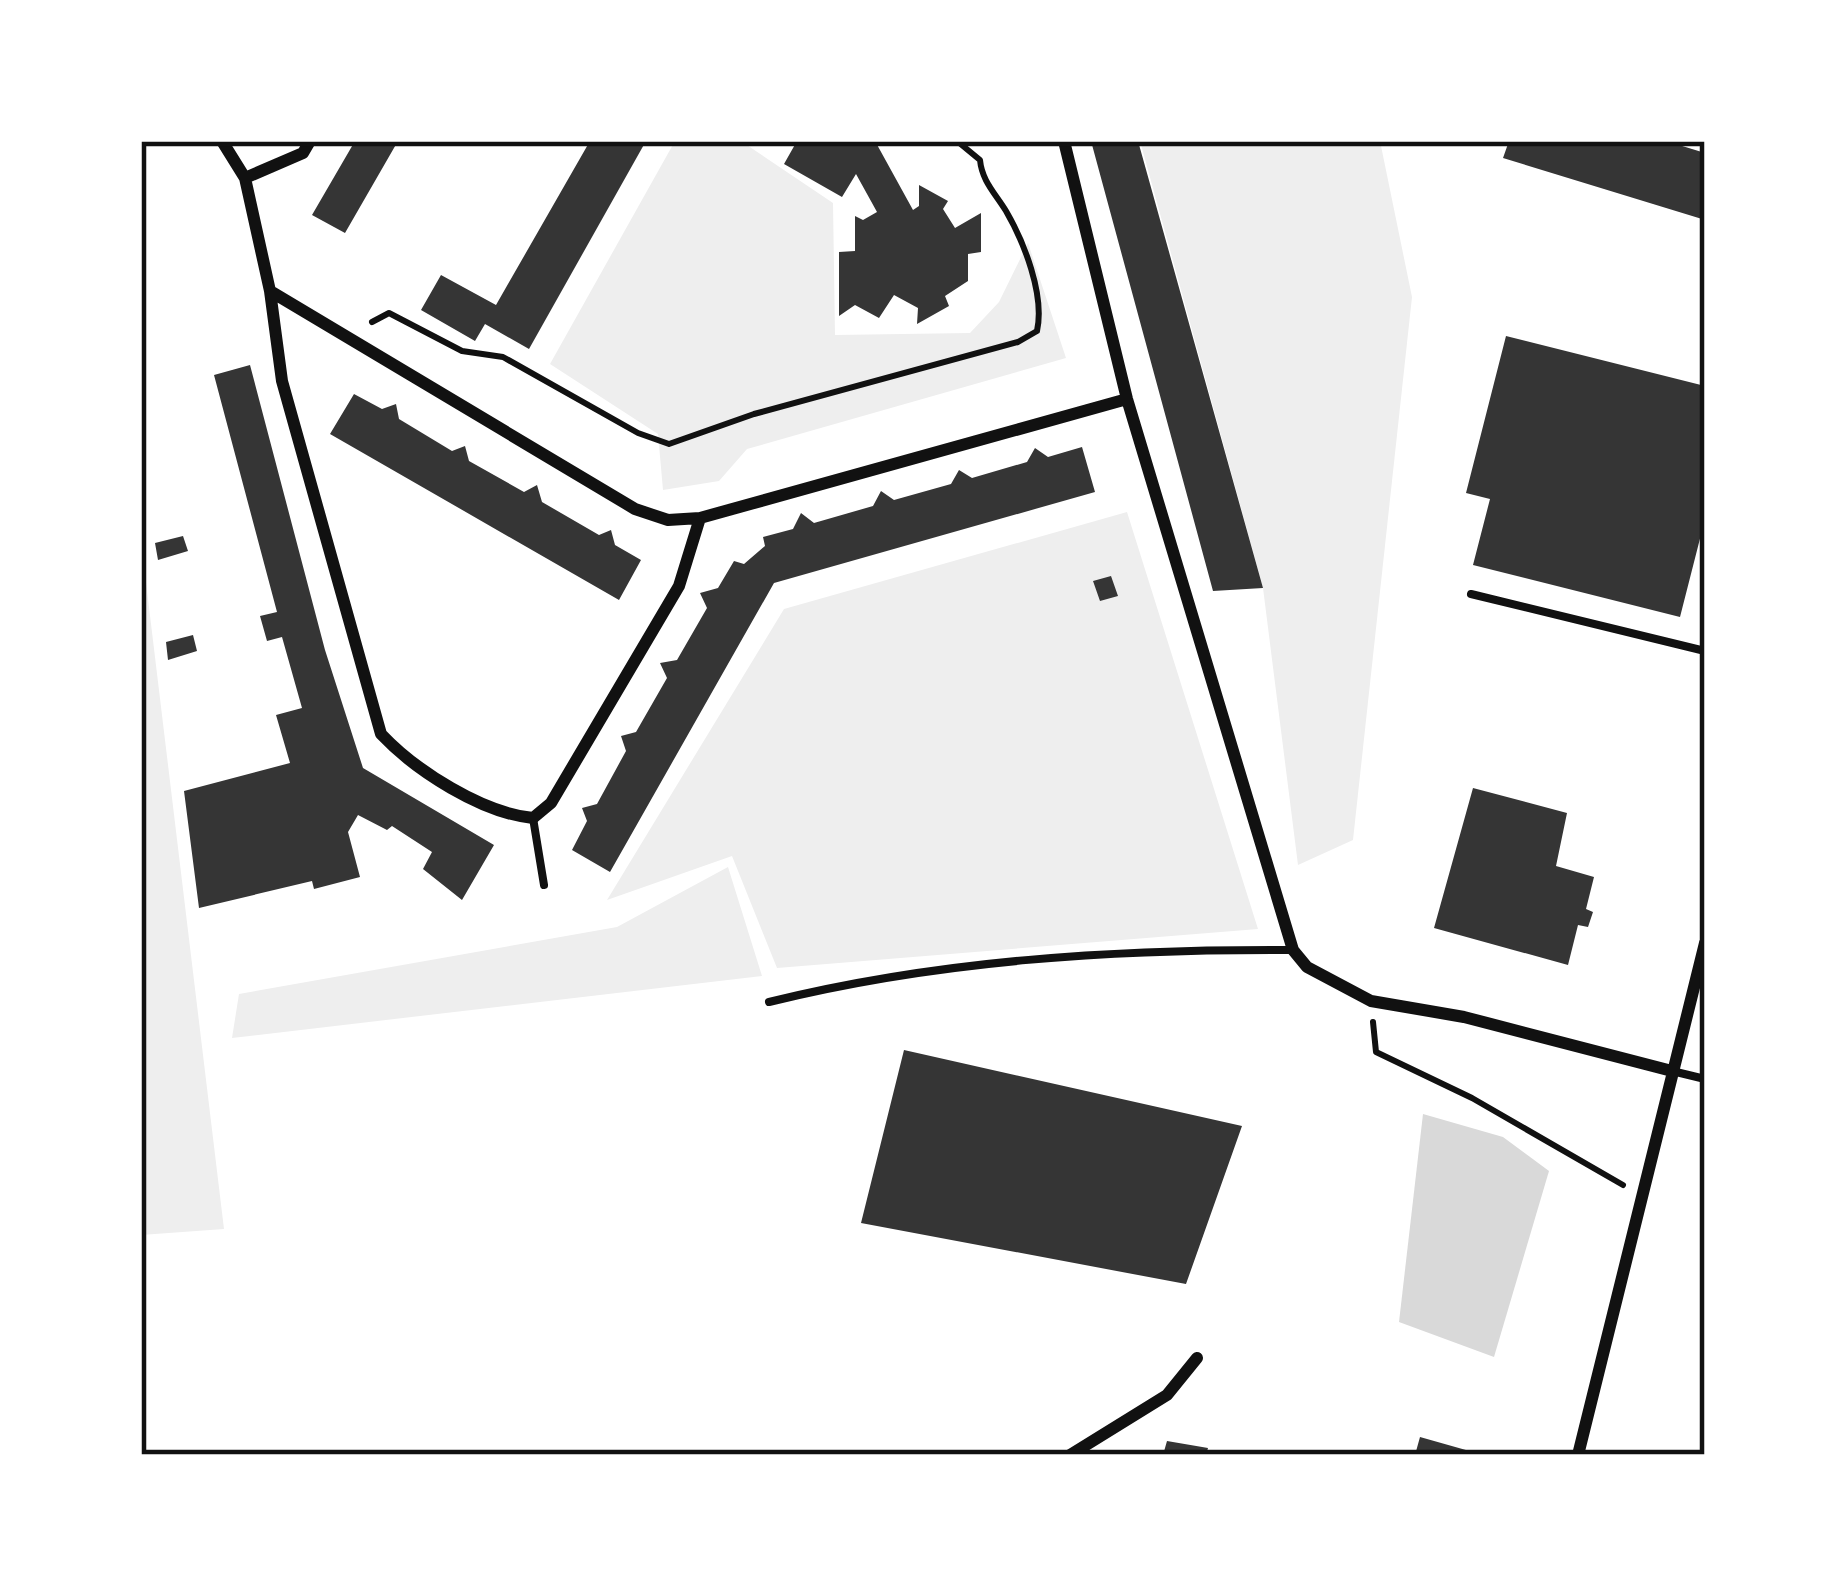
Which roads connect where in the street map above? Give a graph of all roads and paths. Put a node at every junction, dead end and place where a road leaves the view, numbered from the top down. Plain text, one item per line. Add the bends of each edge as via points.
1 (222, 141) edge
2 (310, 141) edge
3 (957, 141) edge
4 (1064, 141) edge
5 (245, 178) junction
6 (270, 291) junction
7 (350, 334) junction
8 (1127, 399) junction
9 (700, 518) junction
10 (1471, 594) dead end
11 (1705, 651) edge
12 (533, 818) junction
13 (544, 885) dead end
14 (1705, 944) edge
15 (1293, 950) junction
16 (1371, 1001) junction
17 (770, 1002) dead end
18 (1672, 1071) junction
19 (1705, 1079) edge
20 (1642, 1196) junction
21 (1197, 1358) dead end
22 (1070, 1455) edge
23 (1578, 1455) edge

1 - 5 street
2 - 5 street via 303,153
3 - 7 path via 980,160 1027,265 1041,313 1037,331 1018,342 669,444 503,357 462,351 389,313
4 - 8 street
5 - 6 street
6 - 7 street
6 - 12 street via 282,381 381,734 405,759 512,816
7 - 9 street via 635,509 668,520
8 - 9 street
8 - 15 street
9 - 12 street via 680,586 551,803
10 - 11 lane
12 - 13 lane
14 - 18 street
15 - 16 street via 1307,967
15 - 17 lane via 1138,951 864,979
16 - 18 street
16 - 20 path via 1376,1052
18 - 19 lane
18 - 20 street
20 - 23 street
21 - 22 street via 1167,1395

